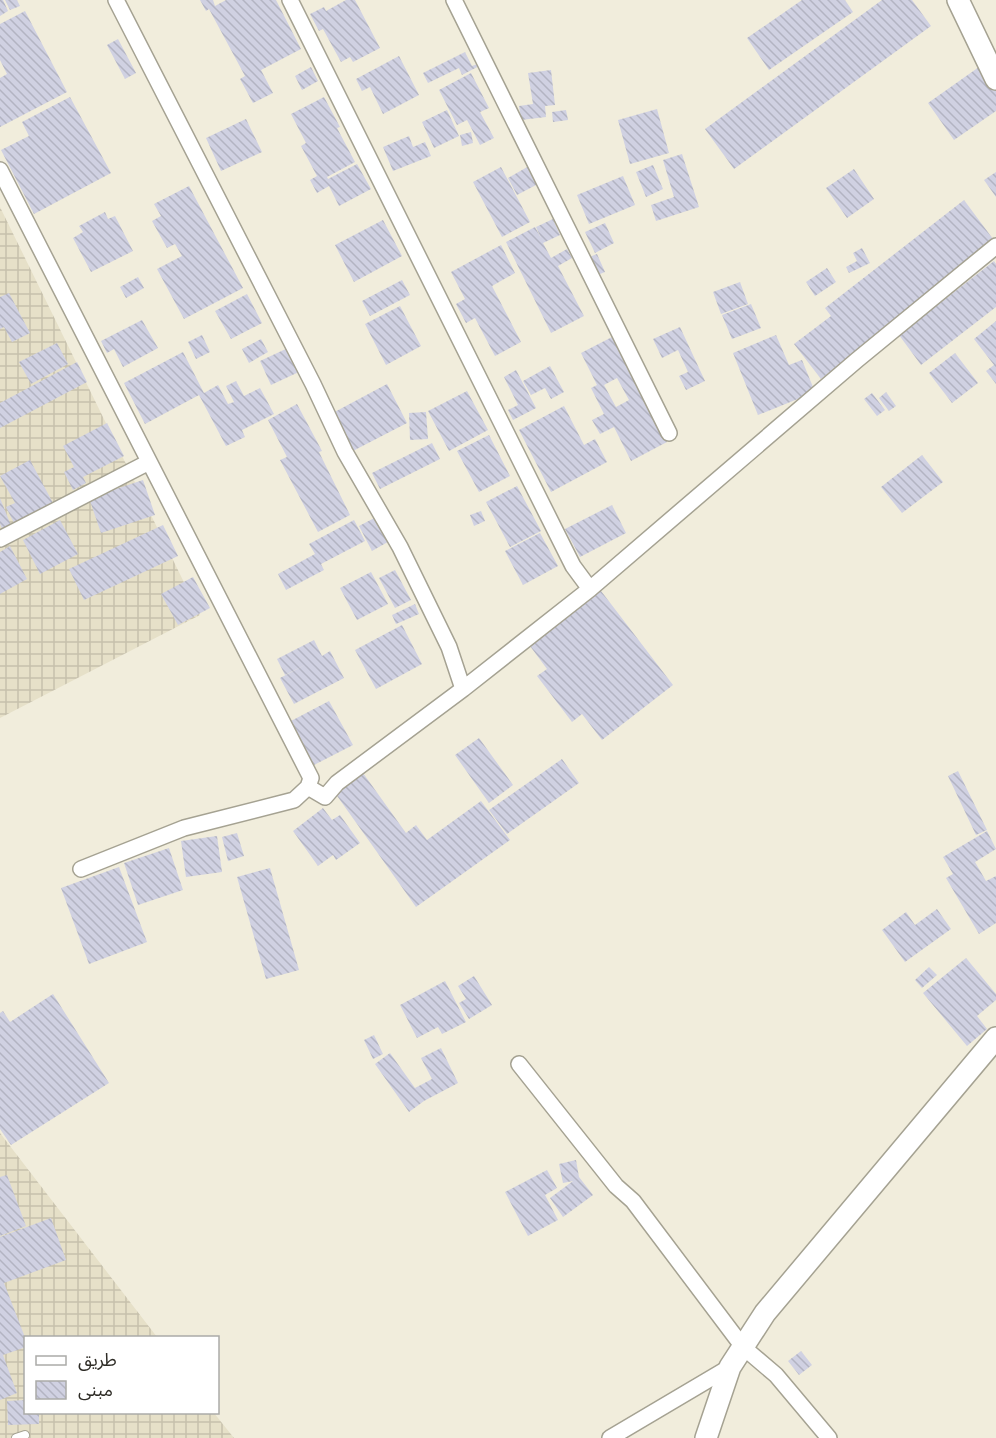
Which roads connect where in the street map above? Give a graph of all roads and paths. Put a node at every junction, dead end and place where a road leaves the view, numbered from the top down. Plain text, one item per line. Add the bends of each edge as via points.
1 (116, 0) edge
2 (290, 0) edge
3 (454, 0) edge
4 (958, 0) edge
5 (996, 79) edge
6 (0, 171) edge
7 (996, 246) edge
8 (669, 433) dead end
9 (149, 462) junction
10 (0, 539) edge
11 (590, 589) junction
12 (463, 689) junction
13 (308, 787) junction
14 (81, 869) dead end
15 (996, 1038) edge
16 (519, 1064) dead end
17 (743, 1347) junction
18 (730, 1367) junction
19 (25, 1435) dead end
20 (16, 1438) edge
21 (610, 1438) edge
22 (706, 1438) edge
23 (829, 1438) edge

1 - 12 street via 345,452 400,547 449,647
2 - 11 street via 573,567
3 - 8 street
4 - 5 street
6 - 9 street
7 - 11 street
9 - 10 street
9 - 13 street via 310,778
11 - 12 street
12 - 13 street via 337,783 325,797
13 - 14 street via 294,800 184,828
15 - 17 street via 765,1313
16 - 17 street via 616,1186 633,1201
17 - 18 street
17 - 23 street via 776,1376
18 - 21 street
18 - 22 street
19 - 20 lane

